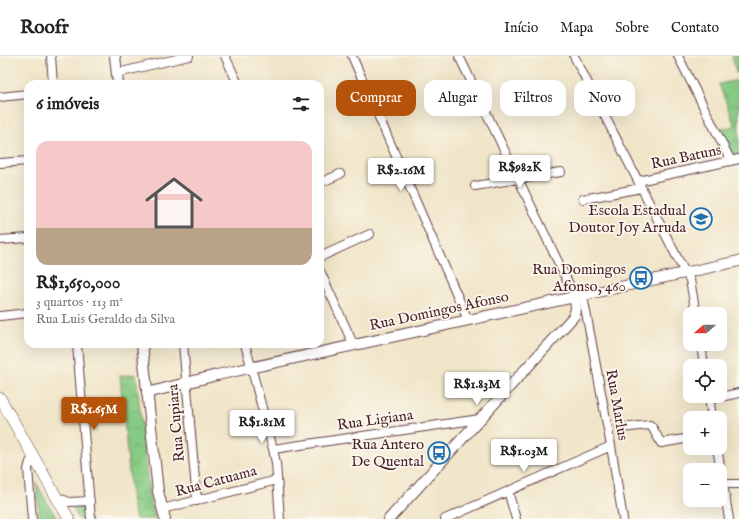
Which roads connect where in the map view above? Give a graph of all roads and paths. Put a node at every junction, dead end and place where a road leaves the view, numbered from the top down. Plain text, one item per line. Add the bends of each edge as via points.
1 (51, 56) edge
2 (115, 56) edge
3 (189, 56) edge
4 (225, 56) edge
5 (352, 56) edge
6 (459, 56) edge
7 (574, 56) edge
8 (678, 56) edge
9 (167, 58) edge
10 (117, 73) junction
11 (54, 80) edge
12 (118, 80) edge
13 (236, 80) edge
14 (24, 94) edge
15 (0, 97) edge
16 (24, 160) edge
17 (735, 160) edge
18 (0, 163) edge
19 (561, 172) dead end
20 (340, 174) dead end
21 (518, 179) junction
22 (324, 181) edge
23 (640, 184) junction
24 (475, 186) dead end
25 (583, 199) dead end
26 (370, 234) dead end
27 (24, 238) edge
28 (0, 240) edge
29 (324, 255) edge
30 (739, 261) edge
31 (686, 273) junction
32 (324, 280) edge
33 (579, 296) junction
34 (695, 307) edge
35 (24, 313) edge
36 (0, 316) edge
37 (468, 320) junction
38 (354, 346) junction
39 (76, 348) edge
40 (142, 348) edge
41 (183, 348) edge
42 (246, 348) edge
43 (252, 368) junction
44 (186, 383) junction
45 (147, 393) junction
46 (739, 393) edge
47 (727, 395) edge
48 (0, 398) edge
49 (480, 419) junction
50 (620, 428) dead end
51 (683, 439) edge
52 (611, 446) junction
53 (274, 449) junction
54 (34, 456) junction
55 (277, 480) junction
56 (727, 484) edge
57 (739, 484) edge
58 (508, 491) junction
59 (57, 497) junction
60 (196, 500) junction
61 (90, 501) junction
62 (727, 505) edge
63 (163, 514) edge
64 (32, 519) edge
65 (69, 519) edge
66 (91, 519) edge
67 (280, 519) edge
68 (389, 519) edge
69 (445, 519) edge
70 (516, 519) edge
71 (623, 519) edge
72 (729, 519) edge

1 - 11 street
2 - 10 street
3 - 9 street
4 - 13 street
5 - 37 street
6 - 21 street, Rua Marlus
7 - 23 street
8 - 17 street
9 - 10 street
10 - 12 street
14 - 15 street
16 - 18 street
17 - 23 street, Rua Batuns
19 - 21 street
20 - 22 street
21 - 24 street
21 - 33 street, Rua Marlus
23 - 25 street, Rua Batuns
23 - 31 street
26 - 29 street
27 - 28 street
30 - 31 street, Rua Domingos Afonso
31 - 33 street, Rua Domingos Afonso
31 - 34 street via 690,280
32 - 38 street
33 - 37 street, Rua Domingos Afonso
33 - 49 street via 574,316
33 - 52 street, Rua Marlus
35 - 36 street
37 - 38 street, Rua Domingos Afonso
38 - 43 street, Rua Domingos Afonso
39 - 61 street
40 - 45 street
41 - 44 street, Rua Cupiara
42 - 43 street
43 - 44 street, Rua Domingos Afonso
43 - 53 street
44 - 45 street, Rua Domingos Afonso
44 - 60 street, Rua Cupiara
45 - 63 street
46 - 47 street
48 - 54 main road
49 - 53 street, Rua Ligiana
49 - 68 street
50 - 51 street via 650,425 661,443
52 - 58 street
52 - 71 street, Rua Marlus
53 - 55 street
54 - 59 main road
54 - 64 street via 28,469
55 - 60 street, Rua Catuama
55 - 67 street
56 - 57 street
58 - 69 street
58 - 70 street
59 - 61 street via 69,502
59 - 65 main road
60 - 63 street, Rua Catuama
61 - 66 street
62 - 72 street

